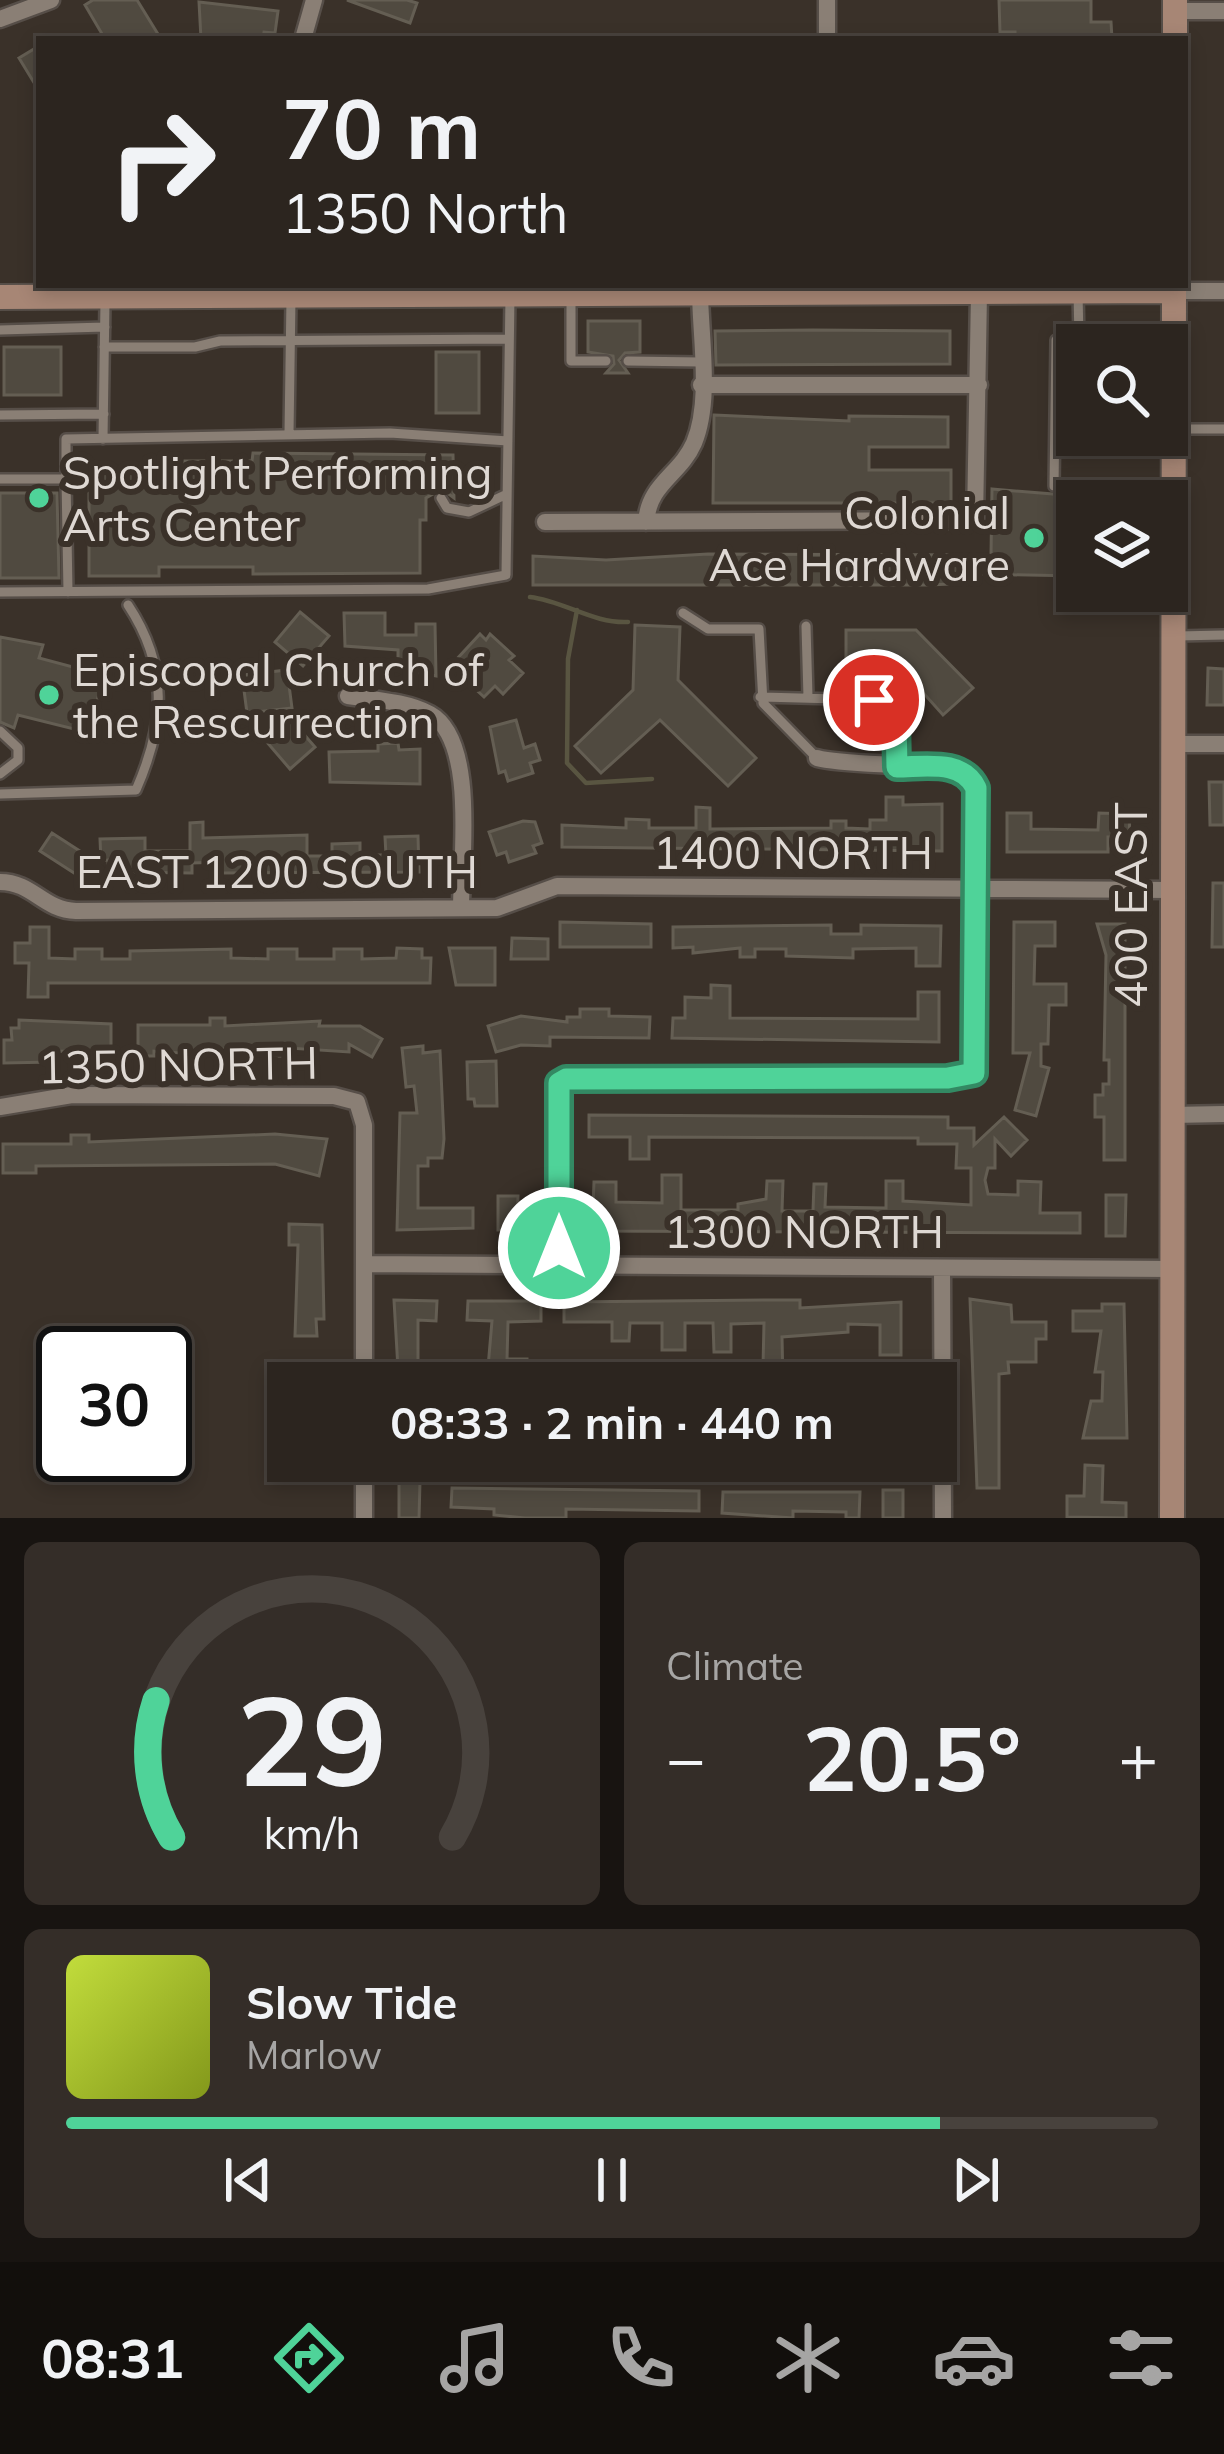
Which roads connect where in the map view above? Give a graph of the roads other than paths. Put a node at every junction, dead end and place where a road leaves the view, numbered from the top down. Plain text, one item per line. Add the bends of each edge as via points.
1 (51, 0) edge
2 (314, 0) edge
3 (827, 0) edge
4 (1175, 5) edge
5 (1224, 11) edge
6 (0, 19) edge
7 (304, 36) edge
8 (827, 36) edge
9 (1175, 36) edge
10 (476, 288) edge
11 (1174, 288) edge
12 (234, 289) edge
13 (826, 289) edge
14 (571, 290) junction
15 (700, 290) junction
16 (510, 291) junction
17 (291, 292) junction
18 (979, 292) junction
19 (1078, 292) junction
20 (1224, 292) edge
21 (105, 295) junction
22 (62, 296) junction
23 (3, 297) edge
24 (1079, 324) edge
25 (1175, 324) edge
26 (104, 327) junction
27 (62, 328) junction
28 (3, 330) edge
29 (509, 339) junction
30 (290, 340) junction
31 (1056, 340) edge
32 (104, 347) junction
33 (606, 361) dead end
34 (628, 361) dead end
35 (700, 362) junction
36 (700, 385) junction
37 (979, 385) junction
38 (104, 414) junction
39 (0, 415) edge
40 (1188, 429) edge
41 (1224, 429) edge
42 (289, 434) junction
43 (104, 439) junction
44 (441, 441) junction
45 (508, 441) junction
46 (441, 455) dead end
47 (0, 479) edge
48 (66, 479) junction
49 (1056, 486) edge
50 (507, 494) junction
51 (441, 498) dead end
52 (544, 522) dead end
53 (646, 522) junction
54 (0, 592) edge
55 (68, 592) junction
56 (128, 605) dead end
57 (1172, 612) edge
58 (683, 613) dead end
59 (806, 626) dead end
60 (1224, 635) edge
61 (1172, 636) junction
62 (348, 696) dead end
63 (760, 697) junction
64 (808, 697) junction
65 (0, 731) edge
66 (1172, 744) junction
67 (1224, 744) edge
68 (818, 758) joint
69 (897, 767) junction
70 (0, 773) edge
71 (0, 794) edge
72 (0, 882) edge
73 (557, 886) joint
74 (978, 889) junction
75 (1172, 890) junction
76 (461, 908) junction
77 (0, 1106) edge
78 (1172, 1114) junction
79 (1224, 1114) edge
80 (364, 1264) junction
81 (559, 1265) junction
82 (942, 1268) junction
83 (1172, 1269) junction
84 (364, 1362) edge
85 (940, 1362) edge
86 (364, 1482) edge
87 (941, 1482) edge
88 (364, 1518) edge
89 (943, 1518) edge
90 (1172, 1518) edge

1 - 6 street
2 - 7 street
3 - 8 street
4 - 5 street
4 - 9 main road
10 - 16 main road
10 - 17 main road
11 - 19 main road
11 - 20 street
11 - 25 main road, 400 EAST
12 - 17 main road
12 - 21 main road
13 - 15 main road
13 - 18 main road
14 - 15 main road
14 - 16 main road
14 - 33 lane via 571,361
15 - 35 street
16 - 29 lane
17 - 30 lane
18 - 19 main road
18 - 37 street
19 - 24 lane
21 - 22 main road
21 - 26 lane
22 - 23 main road
22 - 27 lane
23 - 28 lane
26 - 27 lane
26 - 32 lane
27 - 28 lane
29 - 30 lane
29 - 45 lane
30 - 32 lane
30 - 42 lane
31 - 49 lane
32 - 38 lane
34 - 35 lane
35 - 36 street
36 - 37 street
36 - 53 street via 694,442 656,486
37 - 53 street via 978,514 969,523
38 - 39 lane
38 - 43 lane
40 - 41 lane
42 - 43 lane
42 - 44 lane
43 - 48 lane via 66,439
44 - 45 lane
44 - 46 lane
45 - 50 lane
47 - 48 lane
48 - 55 lane
50 - 51 lane via 469,512 447,508
50 - 55 lane via 506,575 428,589
52 - 53 street
54 - 55 lane
56 - 71 lane via 158,663 161,701 136,790
57 - 61 main road, 400 EAST
58 - 63 lane via 708,629 759,629
59 - 64 lane
60 - 61 lane
61 - 66 main road, 400 EAST
62 - 76 street via 425,711 453,734
63 - 64 lane
63 - 68 lane
64 - 69 lane via 880,703 896,719
65 - 70 lane via 18,748 18,760
66 - 67 street
66 - 75 main road, 400 EAST
68 - 69 street
69 - 74 street via 970,776
72 - 76 street, EAST 1200 SOUTH via 20,882 65,911
73 - 74 street, 1400 NORTH
73 - 76 street, EAST 1200 SOUTH via 506,907
74 - 75 street, 1400 NORTH
74 - 81 street via 974,1073 581,1076 559,1083
75 - 78 main road, 400 EAST
77 - 80 street, 1350 NORTH via 72,1095 357,1102 364,1125
78 - 79 street
78 - 83 main road, 400 EAST
80 - 81 street, 1300 NORTH
80 - 84 street
81 - 82 street, 1300 NORTH
82 - 83 street, 1300 NORTH
82 - 85 street
83 - 90 main road, 400 EAST
86 - 88 street
87 - 89 street

